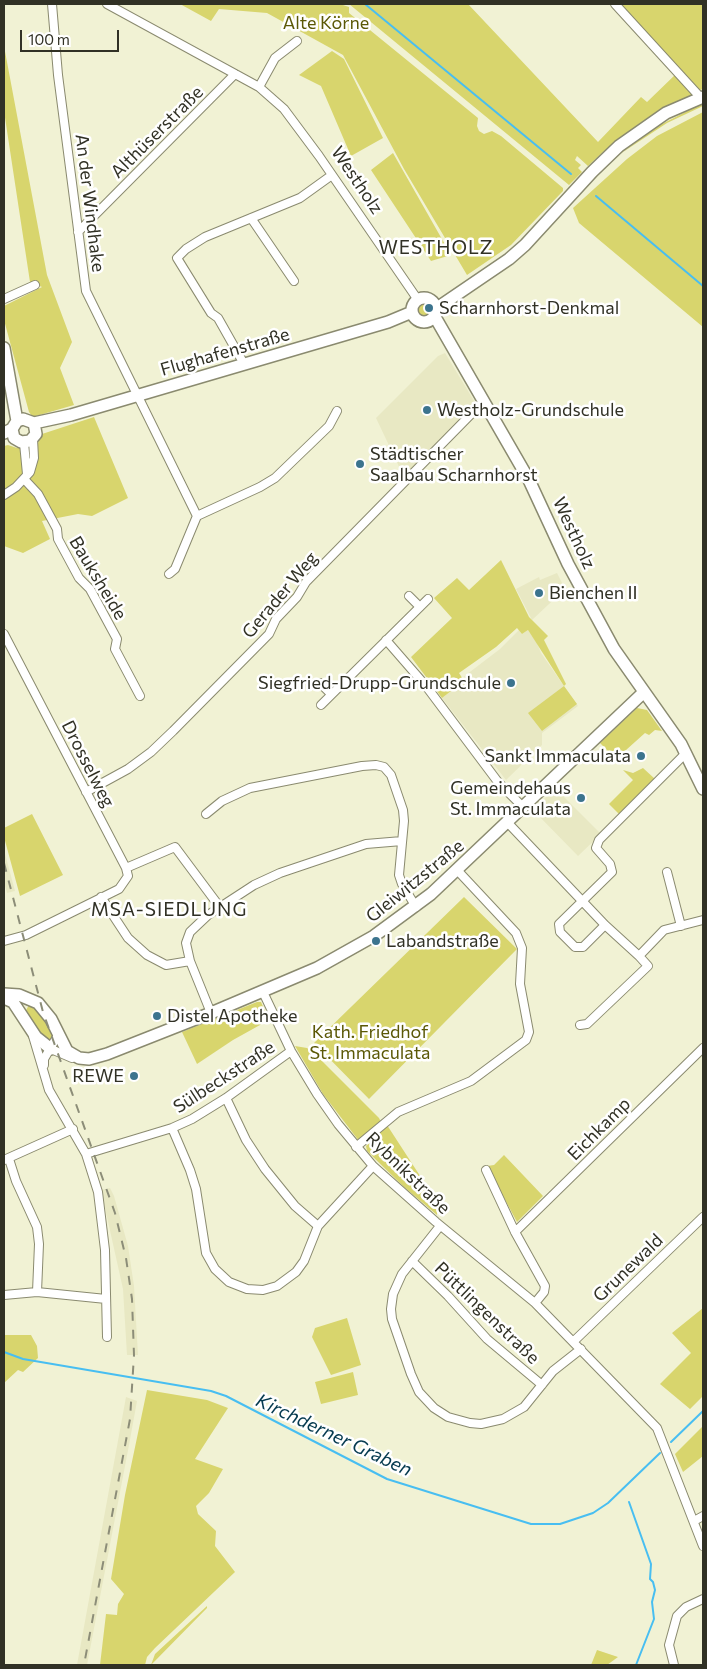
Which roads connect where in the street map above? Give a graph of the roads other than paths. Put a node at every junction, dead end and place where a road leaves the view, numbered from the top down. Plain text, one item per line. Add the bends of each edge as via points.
1 (52, 4) edge
2 (107, 4) edge
3 (615, 4) edge
4 (297, 41) dead end
5 (235, 74) junction
6 (259, 87) junction
7 (702, 98) edge
8 (332, 175) junction
9 (251, 218) junction
10 (78, 232) junction
11 (294, 281) dead end
12 (35, 285) dead end
13 (4, 299) edge
14 (418, 300) junction
15 (433, 312) junction
16 (413, 315) junction
17 (4, 348) edge
18 (244, 364) junction
19 (138, 395) junction
20 (484, 401) junction
21 (337, 411) dead end
22 (20, 432) edge
23 (25, 477) junction
24 (4, 495) edge
25 (197, 516) junction
26 (169, 574) dead end
27 (409, 596) dead end
28 (428, 599) dead end
29 (420, 607) junction
30 (4, 634) edge
31 (386, 640) junction
32 (320, 683) dead end
33 (644, 692) junction
34 (331, 694) junction
35 (140, 696) dead end
36 (321, 705) dead end
37 (686, 753) junction
38 (703, 789) edge
39 (86, 792) junction
40 (524, 808) junction
41 (206, 814) dead end
42 (508, 823) junction
43 (402, 842) junction
44 (126, 868) junction
45 (458, 871) junction
46 (667, 872) dead end
47 (101, 898) junction
48 (582, 901) junction
49 (219, 906) junction
50 (416, 907) junction
51 (703, 920) edge
52 (605, 925) junction
53 (681, 926) junction
54 (4, 941) edge
55 (639, 956) junction
56 (190, 961) junction
57 (263, 992) junction
58 (4, 994) edge
59 (4, 998) edge
60 (30, 999) junction
61 (22, 1013) junction
62 (211, 1013) junction
63 (580, 1025) dead end
64 (30, 1028) junction
65 (58, 1036) junction
66 (703, 1048) edge
67 (51, 1049) junction
68 (292, 1051) junction
69 (79, 1058) junction
70 (43, 1070) junction
71 (226, 1098) junction
72 (172, 1128) junction
73 (74, 1129) junction
74 (356, 1147) junction
75 (86, 1154) junction
76 (6, 1160) edge
77 (373, 1166) junction
78 (486, 1170) dead end
79 (703, 1217) edge
80 (318, 1226) junction
81 (440, 1226) junction
82 (515, 1232) junction
83 (412, 1261) junction
84 (37, 1292) junction
85 (4, 1296) edge
86 (106, 1299) junction
87 (536, 1303) junction
88 (107, 1337) dead end
89 (574, 1341) junction
90 (581, 1349) junction
91 (542, 1385) junction
92 (703, 1516) edge
93 (694, 1521) junction
94 (703, 1546) edge
95 (703, 1599) edge
96 (674, 1665) edge

1 - 10 street, An der Windhake
2 - 5 street, Westholz
3 - 7 street
4 - 6 street via 275,58
5 - 6 street, Westholz
5 - 10 street, Althüserstraße
6 - 8 street, Westholz via 294,121
7 - 15 street via 659,117 619,146 525,245
8 - 9 street via 300,198
8 - 14 street, Westholz
9 - 11 street
9 - 18 street via 205,236 176,260 211,313 218,318
10 - 19 street, An der Windhake via 86,291
12 - 13 street
14 - 15 street via 426,298
14 - 16 street via 413,306
15 - 16 street via 422,322
15 - 20 street, Westholz
16 - 18 street, Flughafenstraße
17 - 22 street
18 - 19 street, Flughafenstraße
19 - 22 street, Flughafenstraße
19 - 25 street, An der Windhake
20 - 33 street, Westholz via 536,493 562,551 615,652
20 - 39 street, Gerader Weg via 306,582 276,619 269,634 173,731 128,769
21 - 25 street via 328,426 275,478
22 - 23 street
23 - 24 street
23 - 35 street, Bauksheide via 57,529 58,539 78,578 90,588 117,639 115,649
25 - 26 street via 175,569
27 - 29 street
28 - 29 street
29 - 31 street
30 - 39 street, Drosselweg
31 - 34 street
31 - 40 street via 426,686 498,782
32 - 34 street
33 - 37 street, Westholz
33 - 40 street, Gleiwitzstraße
34 - 36 street
37 - 38 street, Westholz
37 - 48 street via 599,840 596,848 610,864 612,872
39 - 44 street, Drosselweg
40 - 42 street, Gleiwitzstraße
41 - 43 street via 222,801 250,788 376,765 384,767 391,775 397,792 403,810
42 - 45 street, Gleiwitzstraße
42 - 48 street
43 - 49 street via 366,844 329,855 272,877
43 - 50 street via 399,875
44 - 47 street via 128,876 124,885
44 - 49 street via 175,847
45 - 50 street, Gleiwitzstraße
45 - 74 street via 516,933 522,948 520,984 528,1032 526,1040 471,1081 398,1112
46 - 53 street
47 - 54 street via 26,935
47 - 56 street via 128,938 147,955 166,965
48 - 52 street
48 - 52 street via 559,924 560,932 575,947 583,947
49 - 56 street via 194,927 188,937
50 - 57 street, Gleiwitzstraße via 318,968
51 - 53 street
52 - 55 street
53 - 55 street via 664,930
55 - 63 street via 648,966 587,1024
56 - 62 street
57 - 62 street, Gleiwitzstraße
57 - 68 street, Rybnikstraße
58 - 60 street
59 - 61 street, Gleiwitzstraße via 13,1002
60 - 61 street
60 - 65 street via 43,1007
61 - 64 street, Gleiwitzstraße
62 - 69 street, Gleiwitzstraße via 106,1054
64 - 67 street, Gleiwitzstraße
64 - 70 street
65 - 67 street
65 - 69 street via 67,1051
66 - 82 street, Eichkamp
67 - 69 street, Gleiwitzstraße via 70,1058
67 - 70 street via 44,1059
68 - 71 street, Sülbeckstraße
68 - 74 street, Rybnikstraße via 317,1094
70 - 73 street via 49,1090
71 - 72 street, Sülbeckstraße
71 - 80 street via 246,1140 265,1169 295,1206
72 - 75 street, Sülbeckstraße
72 - 80 street via 196,1189 206,1253 215,1269 229,1282 254,1290 283,1283 304,1260
73 - 75 street
73 - 76 street
74 - 77 street, Rybnikstraße
75 - 86 street via 98,1192 103,1223
76 - 84 street via 37,1227
77 - 80 street
77 - 81 street, Rybnikstraße
78 - 82 street
79 - 89 street, Grunewald
81 - 83 street
81 - 87 street, Rybnikstraße
82 - 87 street via 545,1286
83 - 91 street, Püttlingenstraße via 487,1338
83 - 91 street via 393,1294 392,1319 411,1374 427,1401 448,1417 481,1424 516,1412
84 - 85 street
84 - 86 street
86 - 88 street
87 - 89 street, Rybnikstraße
89 - 90 street, Rybnikstraße
90 - 91 street via 553,1371
90 - 93 street, Rybnikstraße via 657,1428
92 - 93 street
93 - 94 street, Rybnikstraße
95 - 96 street via 686,1606 677,1616 669,1645

